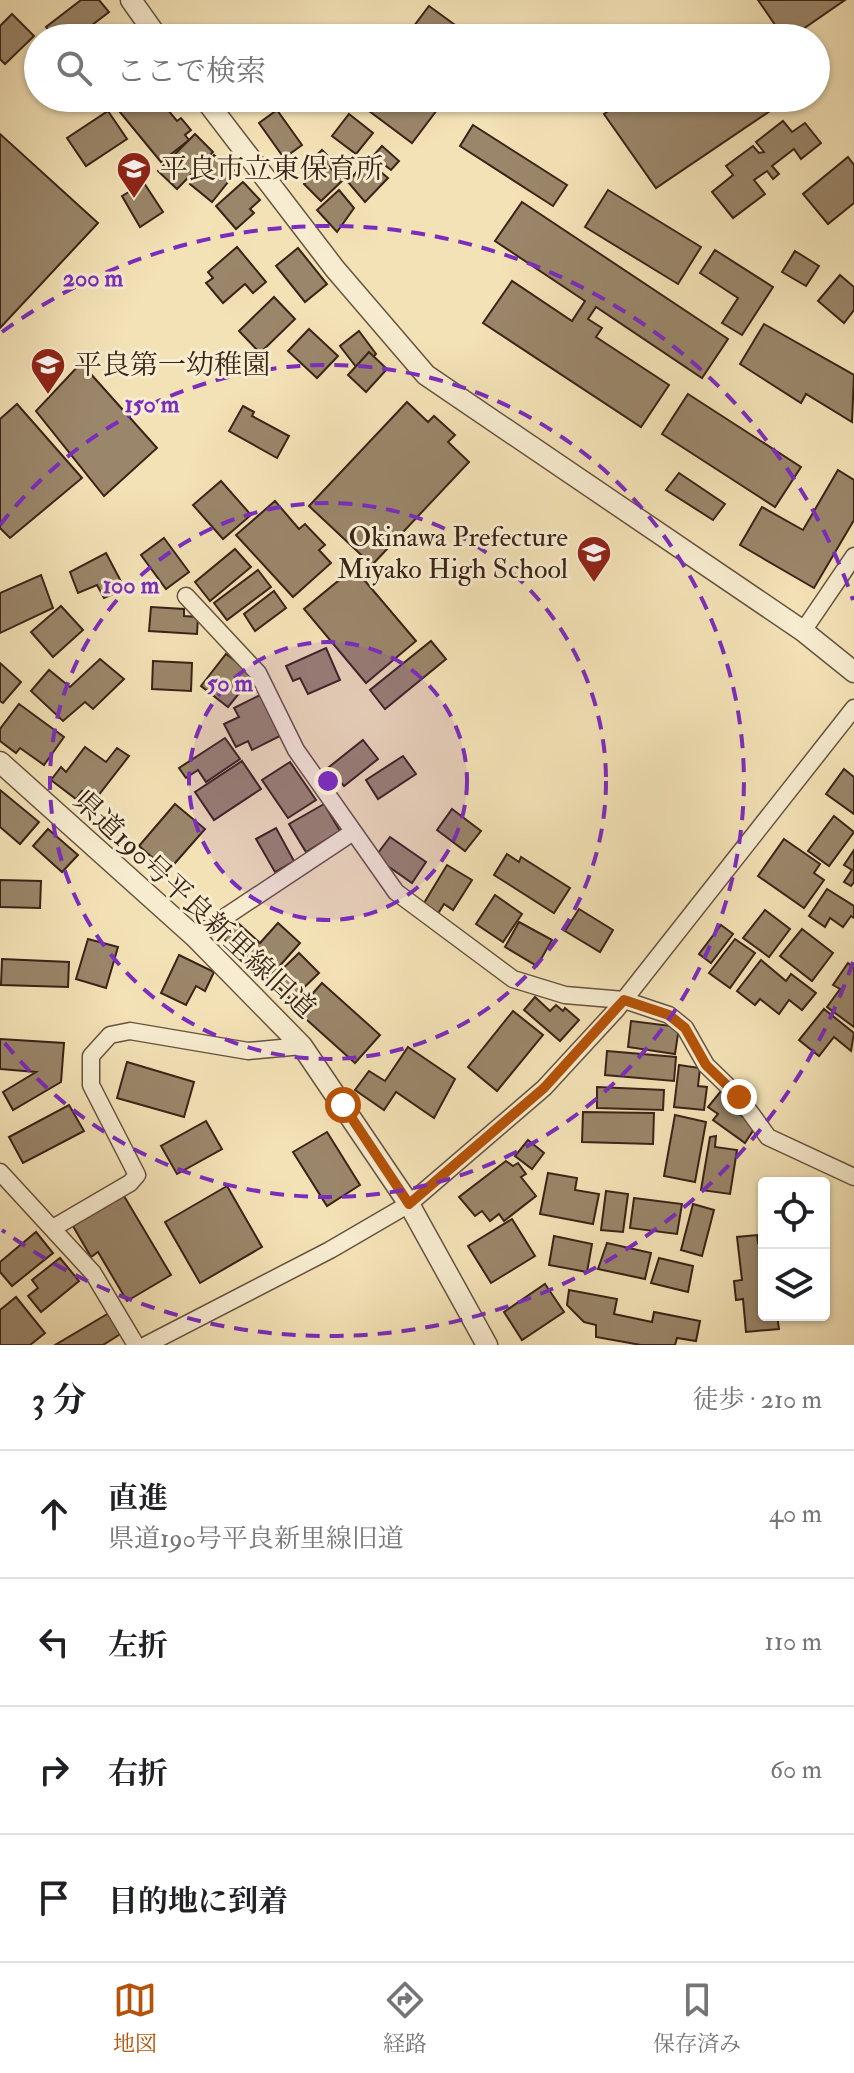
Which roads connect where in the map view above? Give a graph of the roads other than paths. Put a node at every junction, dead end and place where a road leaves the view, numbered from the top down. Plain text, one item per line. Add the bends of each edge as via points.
1 (131, 0) edge
2 (148, 24) edge
3 (215, 112) edge
4 (854, 556) edge
5 (186, 596) dead end
6 (803, 631) junction
7 (854, 672) edge
8 (854, 708) edge
9 (0, 762) edge
10 (353, 832) junction
11 (195, 937) junction
12 (624, 1000) junction
13 (302, 1046) junction
14 (0, 1172) edge
15 (854, 1177) edge
16 (409, 1204) junction
17 (53, 1228) junction
18 (136, 1345) edge
19 (146, 1345) edge
20 (487, 1345) edge

1 - 2 street
3 - 6 street via 335,269 426,375
4 - 6 street
5 - 10 street via 258,673 296,750
6 - 7 street
8 - 12 street
9 - 11 street, 県道190号平良新里線旧道
10 - 11 street
10 - 12 street via 396,892 513,979 565,995
11 - 13 street, 県道190号平良新里線旧道
12 - 15 street via 669,1015 685,1028 706,1065 739,1097 768,1137
12 - 16 street via 544,1088
13 - 16 street, 県道190号平良新里線旧道
13 - 17 street via 248,1051 130,1031 110,1035 91,1056 91,1085 137,1175
14 - 17 street
16 - 19 street
16 - 20 street, 県道190号平良新里線旧道
17 - 18 street via 93,1273

